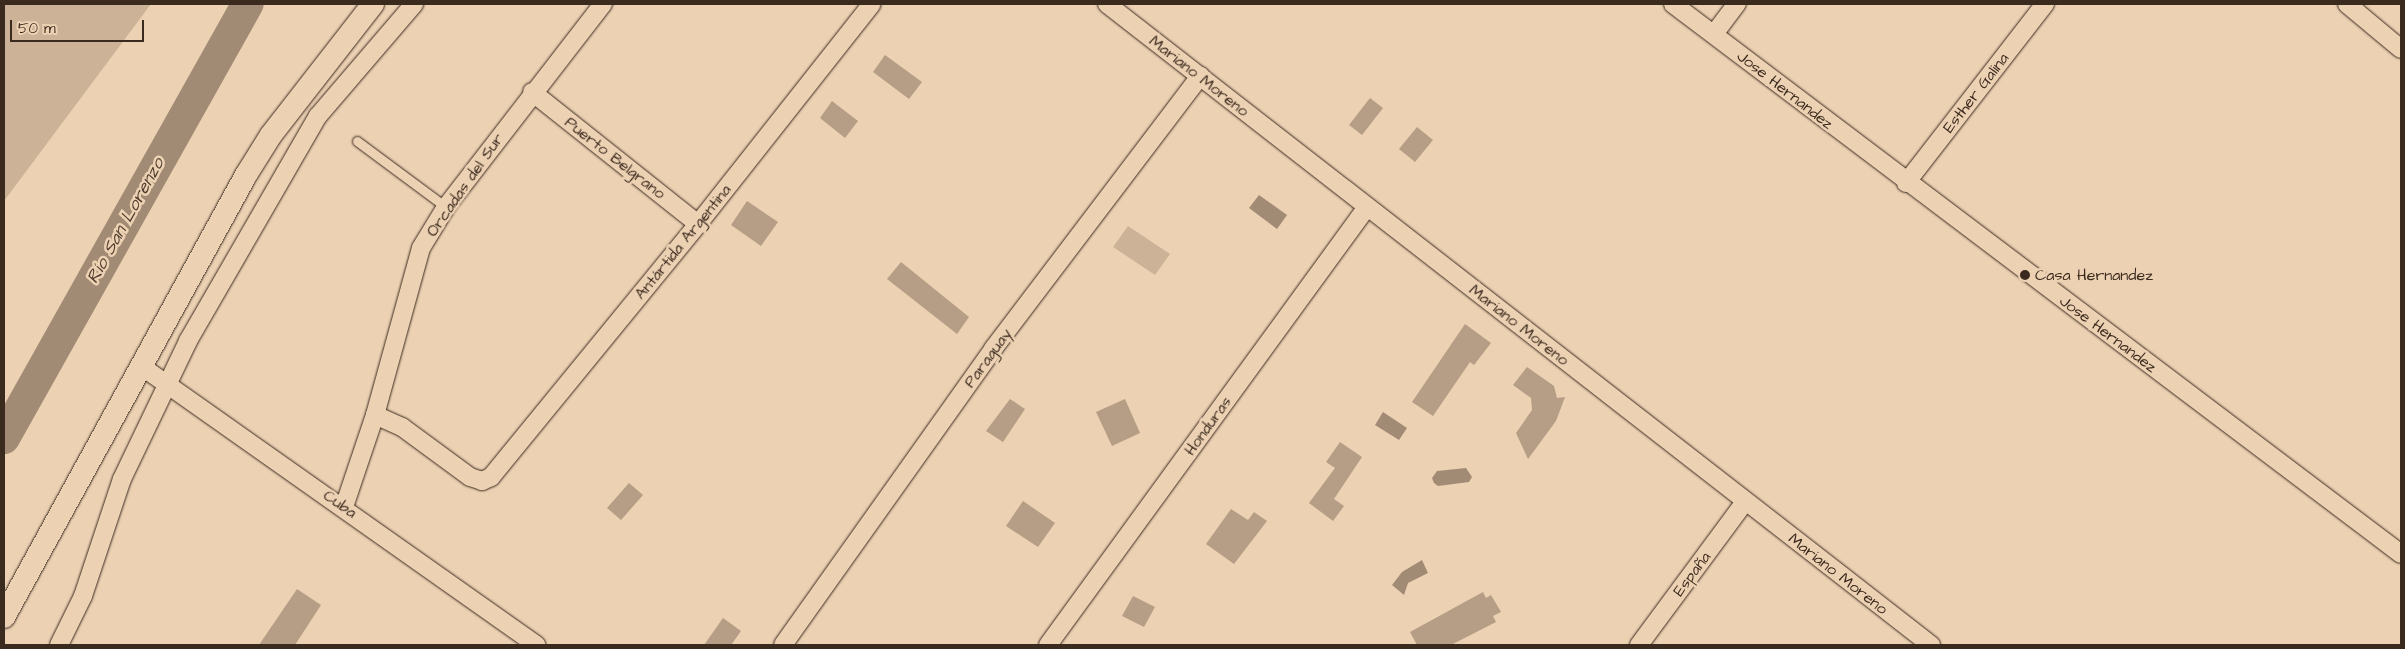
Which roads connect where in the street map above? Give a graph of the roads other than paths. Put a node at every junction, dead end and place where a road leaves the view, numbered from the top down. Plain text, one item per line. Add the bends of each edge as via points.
1 (373, 4) edge
2 (414, 4) edge
3 (603, 4) edge
4 (872, 4) edge
5 (1107, 4) edge
6 (1673, 4) edge
7 (1737, 4) edge
8 (2045, 4) edge
9 (2347, 4) edge
10 (1714, 34) junction
11 (2401, 49) edge
12 (1200, 76) junction
13 (532, 92) junction
14 (357, 141) dead end
15 (1906, 183) junction
16 (446, 207) junction
17 (1367, 207) junction
18 (698, 224) junction
19 (140, 366) junction
20 (169, 383) junction
21 (375, 415) junction
22 (1745, 502) junction
23 (344, 507) junction
24 (2401, 554) edge
25 (4, 617) edge
26 (59, 645) edge
27 (537, 645) edge
28 (783, 645) edge
29 (1048, 645) edge
30 (1639, 645) edge
31 (1931, 645) edge

1 - 19 street via 271,135
2 - 20 street via 318,116 188,340
3 - 13 street, Orcadas del Sur
4 - 18 street, Antártida Argentina
5 - 12 street, Mariano Moreno
6 - 10 street, Jose Hernandez
7 - 10 street
8 - 15 street, Esther Galina
9 - 11 street
10 - 15 street, Jose Hernandez
12 - 17 street, Mariano Moreno
12 - 28 street, Paraguay via 994,349
13 - 16 street, Orcadas del Sur
13 - 18 street, Puerto Belgrano
14 - 16 lane
15 - 24 street, Jose Hernandez
16 - 21 street, Orcadas del Sur via 415,263
17 - 22 street, Mariano Moreno
17 - 29 street, Honduras
18 - 21 street, Antártida Argentina via 491,477 482,481 470,477 402,427
19 - 20 street, Cuba
19 - 25 street
20 - 23 street, Cuba
20 - 26 street via 122,478 83,596
21 - 23 street, Orcadas del Sur
22 - 30 street, España
22 - 31 street, Mariano Moreno
23 - 27 street, Cuba

